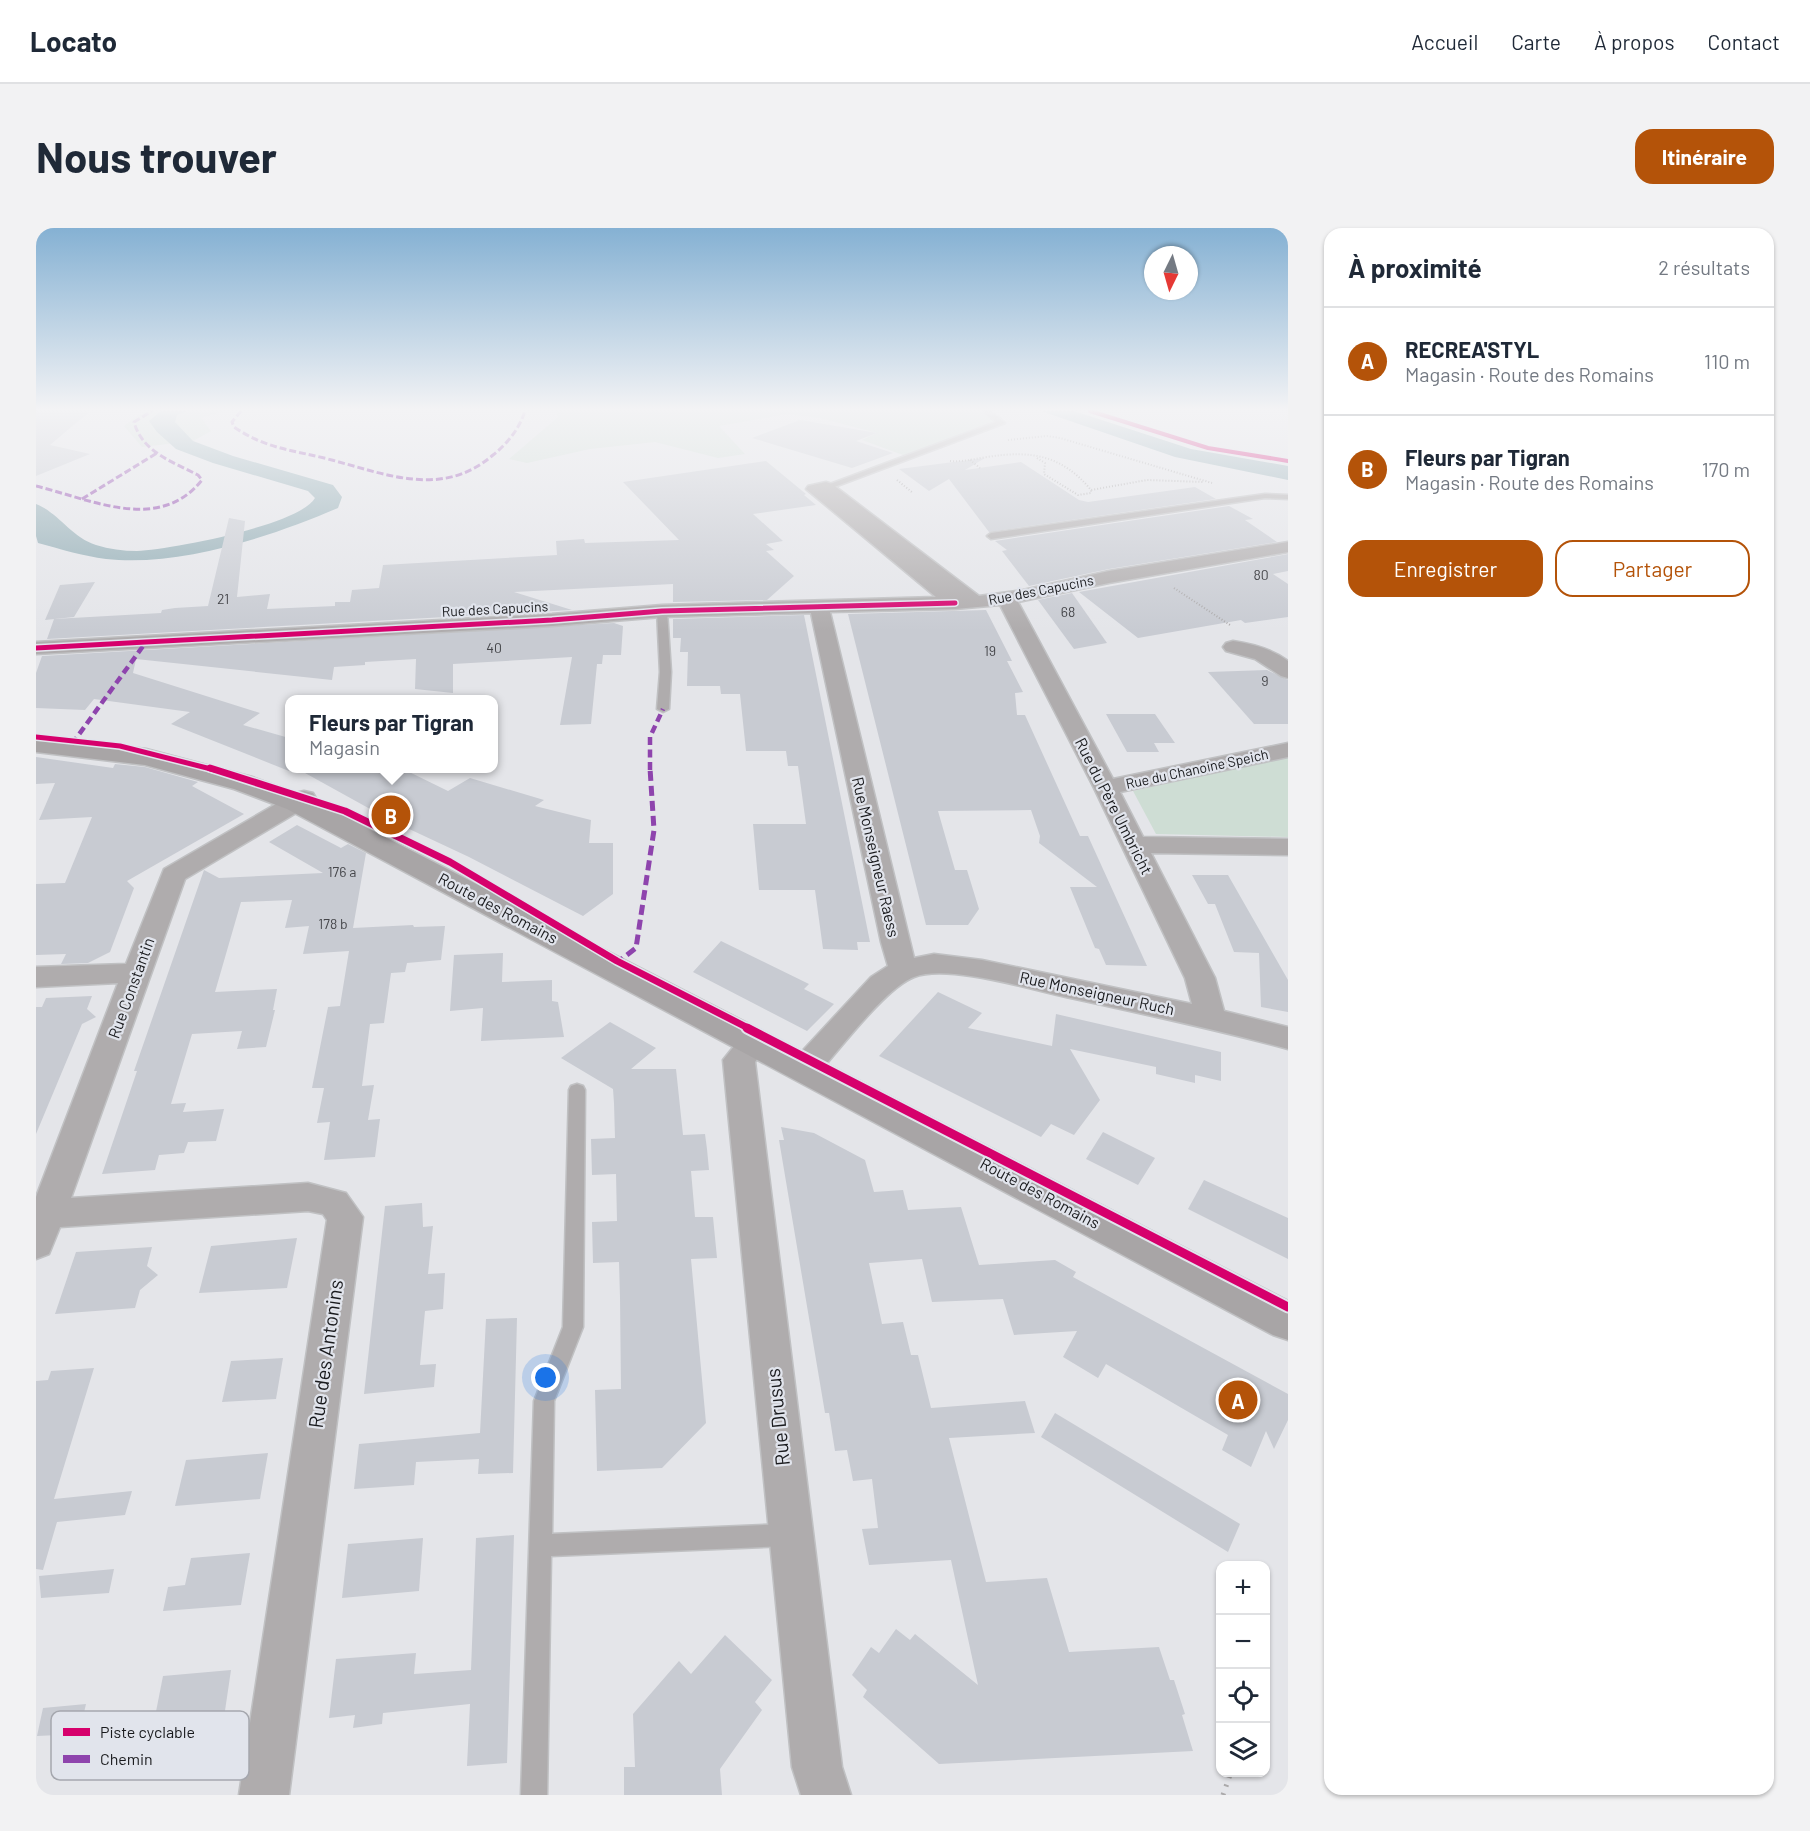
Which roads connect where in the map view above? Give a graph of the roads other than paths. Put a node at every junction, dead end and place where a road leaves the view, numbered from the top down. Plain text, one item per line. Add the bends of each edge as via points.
1 (834, 484) edge
2 (826, 487) junction
3 (1288, 497) edge
4 (991, 536) dead end
5 (1288, 547) edge
6 (1007, 599) junction
7 (975, 602) junction
8 (955, 603) junction
9 (819, 606) junction
10 (662, 611) junction
11 (36, 648) edge
12 (1243, 648) road end
13 (1288, 672) edge
14 (663, 709) dead end
15 (36, 744) edge
16 (1288, 750) edge
17 (1106, 788) junction
18 (301, 801) junction
19 (1134, 845) junction
20 (1288, 847) edge
21 (904, 970) junction
22 (136, 973) junction
23 (36, 977) edge
24 (1211, 1018) junction
25 (1288, 1038) edge
26 (754, 1043) junction
27 (804, 1069) junction
28 (577, 1090) dead end
29 (40, 1224) edge
30 (1288, 1322) edge
31 (791, 1535) junction
32 (542, 1545) junction
33 (264, 1795) edge
34 (534, 1795) edge
35 (826, 1795) edge

1 - 2 lane
2 - 7 street
2 - 8 street via 813,489
3 - 4 lane via 1265,496
5 - 6 street, Rue des Capucins via 1147,570
6 - 7 street, Rue des Capucins
6 - 17 street, Rue du Père Umbricht
7 - 8 street, Rue des Capucins
8 - 9 street, Rue des Capucins
9 - 10 street, Rue des Capucins
9 - 21 street, Rue Monseigneur Raess
10 - 11 street, Rue des Capucins
10 - 14 lane via 667,659
12 - 13 street via 1266,655
15 - 18 main road, Route des Romains via 146,757
16 - 17 street, Rue du Chanoine Speich
17 - 19 street, Rue du Père Umbricht
18 - 22 street, Rue Constantin via 173,875
18 - 26 main road, Route des Romains
19 - 20 street
19 - 24 street, Rue du Père Umbricht via 1200,978
21 - 24 street, Rue Monseigneur Ruch via 934,963 957,964
21 - 27 street via 881,984
22 - 23 street
22 - 29 street, Rue Constantin
24 - 25 street, Rue Monseigneur Ruch
26 - 27 main road, Route des Romains
26 - 31 street, Rue Drusus via 739,1060
27 - 30 main road, Route des Romains
28 - 32 lane via 573,1327 544,1401
29 - 33 street, Rue des Antonins via 308,1197 334,1203 345,1217
31 - 32 lane
31 - 35 street, Rue Drusus via 817,1767
32 - 34 lane

